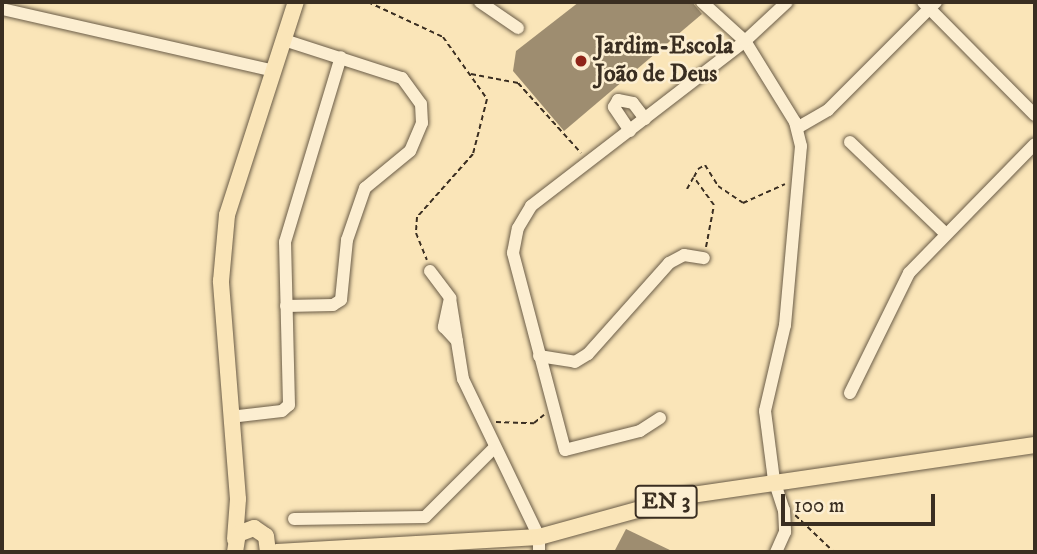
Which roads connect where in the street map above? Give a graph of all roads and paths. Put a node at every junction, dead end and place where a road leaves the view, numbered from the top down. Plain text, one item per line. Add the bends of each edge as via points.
1 (296, 2) edge
2 (368, 2) edge
3 (480, 2) edge
4 (702, 2) edge
5 (787, 2) edge
6 (930, 4) edge
7 (2, 9) edge
8 (518, 27) dead end
9 (284, 40) junction
10 (745, 41) junction
11 (341, 57) junction
12 (274, 71) junction
13 (470, 74) junction
14 (1035, 115) edge
15 (645, 119) junction
16 (797, 128) junction
17 (630, 131) junction
18 (850, 142) dead end
19 (1035, 144) edge
20 (589, 162) junction
21 (798, 174) junction
22 (694, 177) junction
23 (687, 189) dead end
24 (945, 233) junction
25 (704, 258) joint
26 (430, 271) joint
27 (286, 306) junction
28 (539, 356) junction
29 (850, 393) dead end
30 (553, 408) junction
31 (230, 417) junction
32 (660, 418) dead end
33 (482, 425) junction
34 (1035, 445) edge
35 (493, 449) junction
36 (774, 480) junction
37 (239, 499) junction
38 (791, 512) dead end
39 (294, 519) dead end
40 (260, 532) junction
41 (539, 544) edge
42 (297, 547) junction
43 (235, 548) edge
44 (268, 552) edge
45 (277, 552) edge
46 (776, 552) edge
47 (834, 552) edge

1 - 9 main road
2 - 13 path via 431,28
3 - 8 street
4 - 10 street
5 - 10 street
6 - 14 street
6 - 16 street via 828,110
7 - 12 street
9 - 11 street
9 - 12 main road
10 - 15 street
10 - 16 street
11 - 27 street via 285,242
11 - 27 street via 402,78 421,104 422,123 410,150 365,188 347,240 341,300 333,305
12 - 31 main road via 227,215 220,281
13 - 20 path via 518,83
13 - 26 path via 487,99 485,120 462,171 423,205 417,217 416,233
15 - 17 street
15 - 17 street via 633,103 618,100 614,107
16 - 21 street via 802,146
17 - 20 street
18 - 24 street
19 - 24 street
20 - 28 street via 531,206 518,228 513,253
21 - 22 path via 743,203 718,186 705,164
21 - 36 street via 786,325 765,411
22 - 23 path
22 - 25 path via 714,205
24 - 29 street via 909,273
25 - 28 street via 684,255 669,263 575,362
26 - 33 street via 450,298 463,379
27 - 31 street via 289,405 282,411
28 - 30 street
30 - 32 street via 565,450 640,431
30 - 33 path via 534,423
31 - 37 main road
33 - 35 street
34 - 36 main road, EN 3 via 930,464
35 - 39 street via 425,517
35 - 41 street
36 - 41 main road, EN 3 via 692,495
36 - 46 street via 785,532
37 - 40 main road
37 - 43 main road
38 - 47 path
40 - 42 main road, EN 3
40 - 43 main road
40 - 44 main road
41 - 42 main road, EN 3
42 - 45 main road, EN 3

